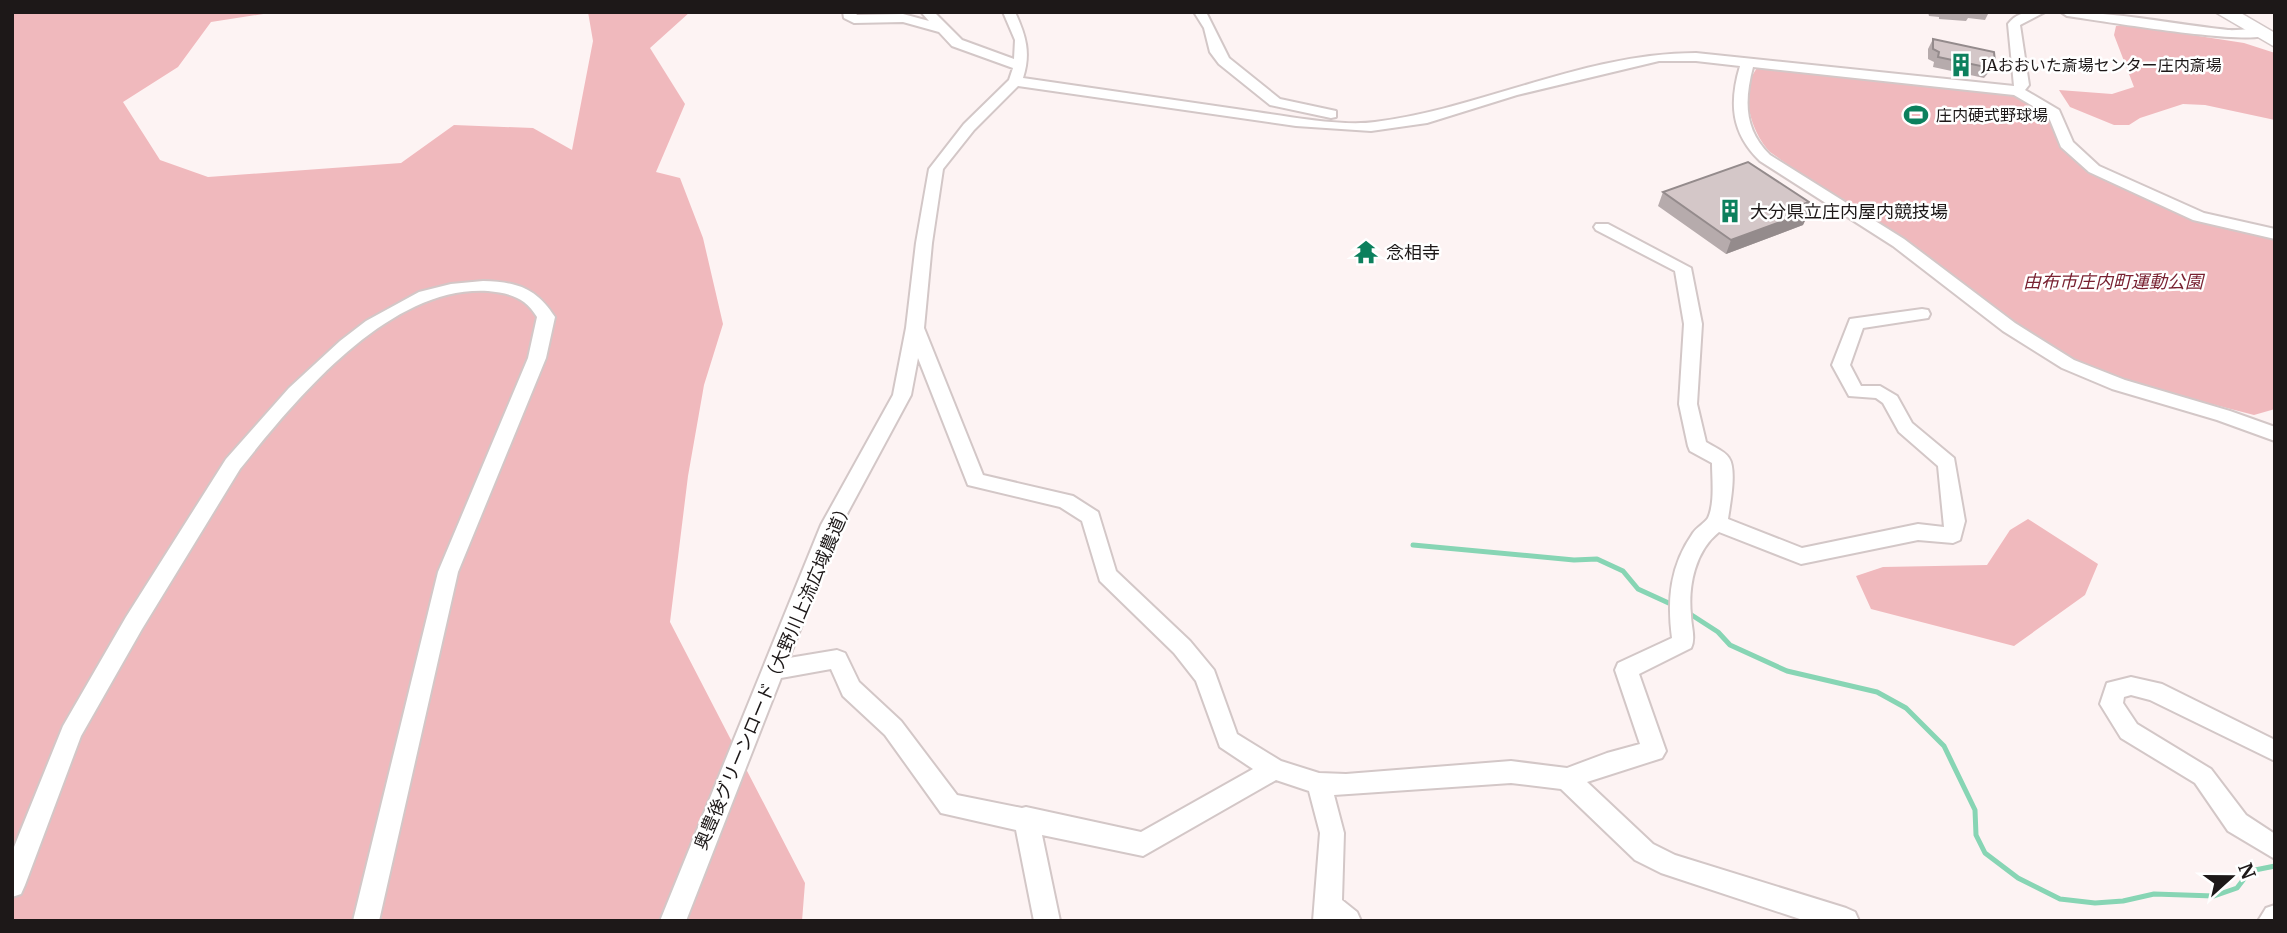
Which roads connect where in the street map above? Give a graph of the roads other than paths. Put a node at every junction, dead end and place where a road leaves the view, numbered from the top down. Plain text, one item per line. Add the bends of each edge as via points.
1 (849, 12) edge
2 (927, 12) edge
3 (1009, 12) edge
4 (1200, 12) edge
5 (2039, 12) edge
6 (2067, 12) edge
7 (2225, 12) edge
8 (940, 28) junction
9 (2269, 38) edge
10 (1747, 62) junction
11 (1018, 74) junction
12 (2016, 90) junction
13 (1378, 126) junction
14 (1602, 226) dead end
15 (2275, 234) edge
16 (1922, 314) dead end
17 (915, 328) junction
18 (2272, 427) edge
19 (1717, 523) junction
20 (772, 670) junction
21 (2275, 751) edge
22 (1274, 769) junction
23 (1567, 779) junction
24 (1319, 784) junction
25 (1026, 818) junction
26 (2275, 848) edge
27 (12, 885) edge
28 (1334, 915) edge
29 (366, 921) edge
30 (673, 921) edge
31 (1047, 921) edge
32 (1846, 921) edge

1 - 8 street via 854,19 903,18
2 - 8 street
3 - 11 street via 1021,40
4 - 13 street via 1224,61 1275,102
5 - 12 street via 2020,18 2013,26 2022,85
6 - 9 street
7 - 9 highway
8 - 11 street via 957,43
10 - 12 street
10 - 13 street via 1659,57 1512,92 1427,120
10 - 18 street via 1738,92 1740,116 1753,147 1765,158 1900,243 2057,358 2111,383
11 - 13 street via 1296,122
11 - 17 street, 奥豊後グリーンロード（大野川上流広域農道） via 936,169
12 - 15 street via 2054,113 2066,145 2094,169 2199,218
14 - 19 street via 1684,268 1693,324 1688,404 1697,446 1721,460
16 - 19 street via 1856,323 1841,365 1855,392 1880,392 1891,400 1893,411 1947,464 1953,535 1918,532 1801,556
17 - 20 street, 奥豊後グリーンロード（大野川上流広域農道） via 902,395 831,525
17 - 22 street via 975,480 1066,501 1091,517 1107,575 1182,647 1206,677 1228,740
19 - 23 street via 1702,534 1682,573 1678,593 1682,642 1626,670 1654,751
20 - 25 street via 837,659 852,689 894,728 950,805
20 - 30 street, 奥豊後グリーンロード（大野川上流広域農道）
21 - 26 street via 2154,691 2115,690 2111,704 2129,731 2203,776 2236,824
22 - 24 street
22 - 25 street via 1143,844
23 - 24 street via 1511,772
23 - 32 street via 1644,852 1670,865
24 - 28 street via 1332,833
25 - 31 street
27 - 29 street via 71,733 93,692 233,464 256,435 376,322 450,288 494,285 533,298 545,317 537,358 448,572

